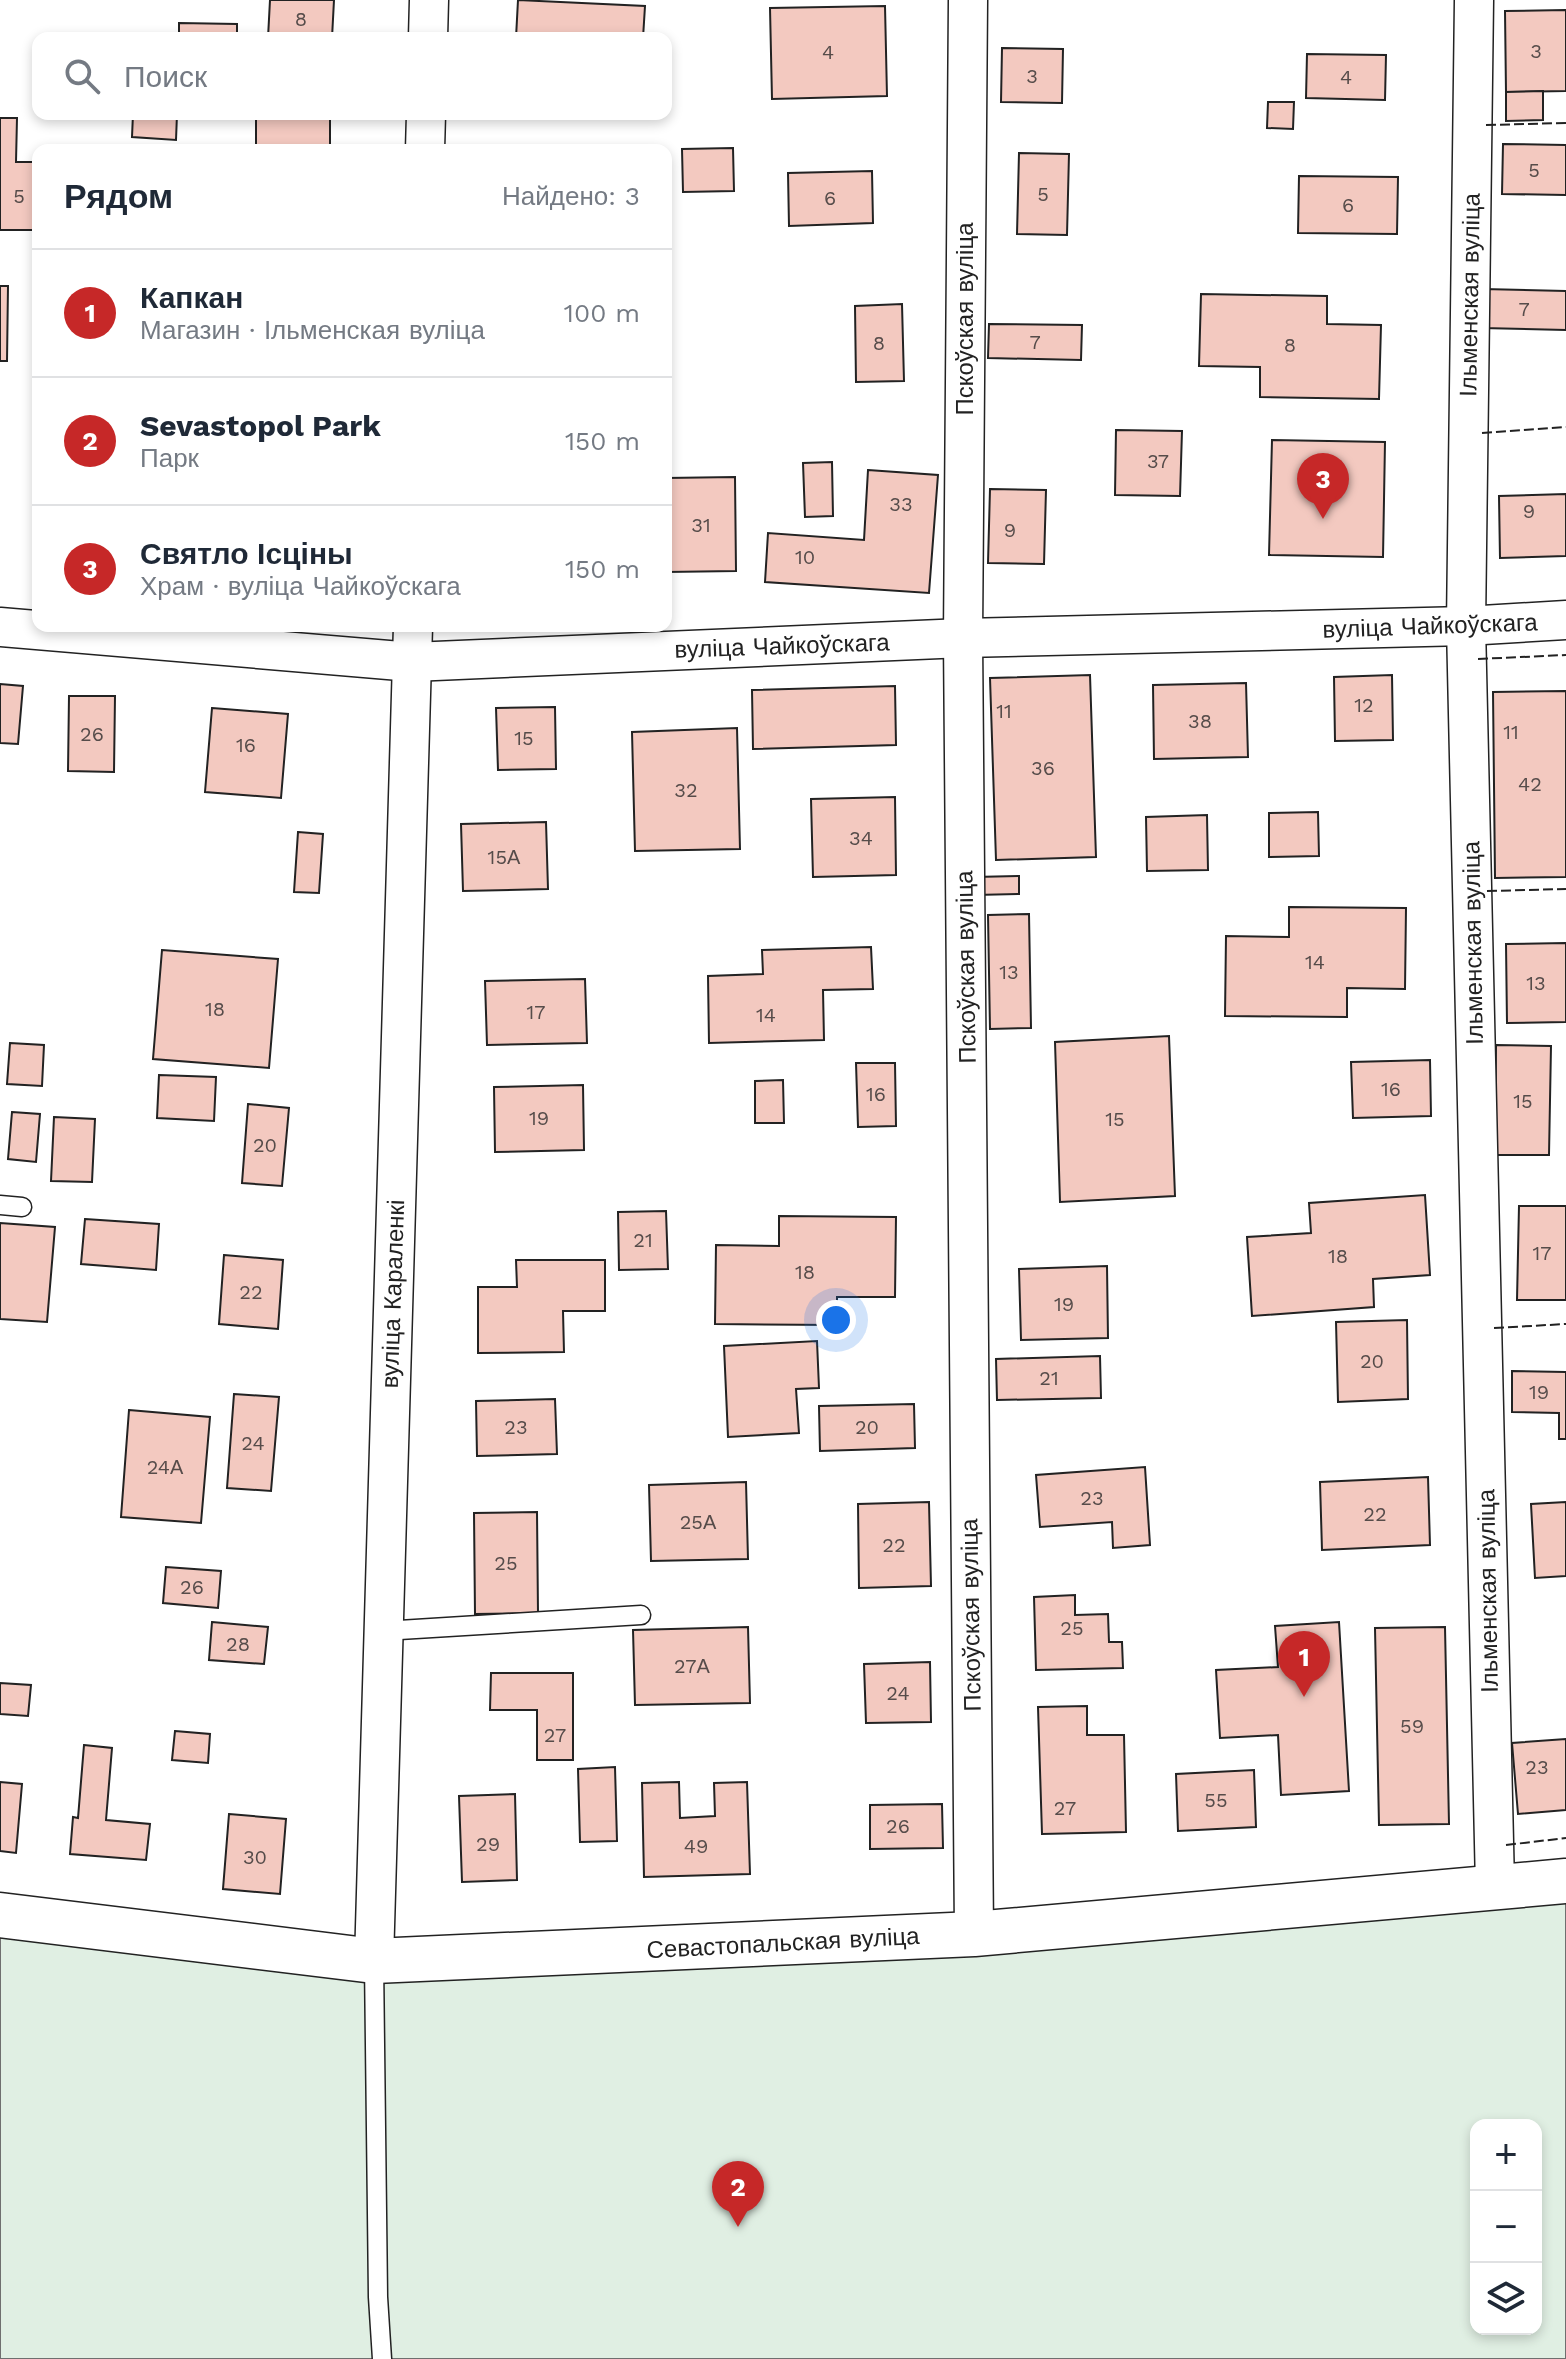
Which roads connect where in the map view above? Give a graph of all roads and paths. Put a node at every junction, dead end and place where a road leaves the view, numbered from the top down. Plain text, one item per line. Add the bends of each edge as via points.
1 (429, 0) edge
2 (968, 0) edge
3 (1474, 0) edge
4 (428, 32) edge
5 (426, 120) edge
6 (425, 144) edge
7 (1566, 620) edge
8 (1466, 626) junction
9 (0, 627) edge
10 (32, 628) edge
11 (121, 632) edge
12 (963, 638) junction
13 (413, 644) edge
14 (0, 1205) edge
15 (22, 1207) dead end
16 (641, 1615) dead end
17 (383, 1631) junction
18 (1566, 1881) edge
19 (1495, 1886) junction
20 (0, 1915) edge
21 (974, 1934) junction
22 (374, 1961) junction
23 (382, 2359) edge

1 - 4 street
2 - 12 street, Пскоўская вуліца
3 - 8 street, Ільменская вуліца
5 - 6 street
7 - 8 street, вуліца Чайкоўскага
8 - 12 street, вуліца Чайкоўскага
8 - 19 street, Ільменская вуліца
9 - 10 street, вуліца Чайкоўскага
11 - 13 street, вуліца Чайкоўскага
12 - 13 street, вуліца Чайкоўскага
12 - 21 street, Пскоўская вуліца
13 - 17 street, вуліца Караленкі
14 - 15 lane
16 - 17 lane
17 - 22 street, вуліца Караленкі
18 - 19 street, Севастопальская вуліца
19 - 21 street, Севастопальская вуліца
20 - 22 street, Севастопальская вуліца
21 - 22 street, Севастопальская вуліца
22 - 23 lane

